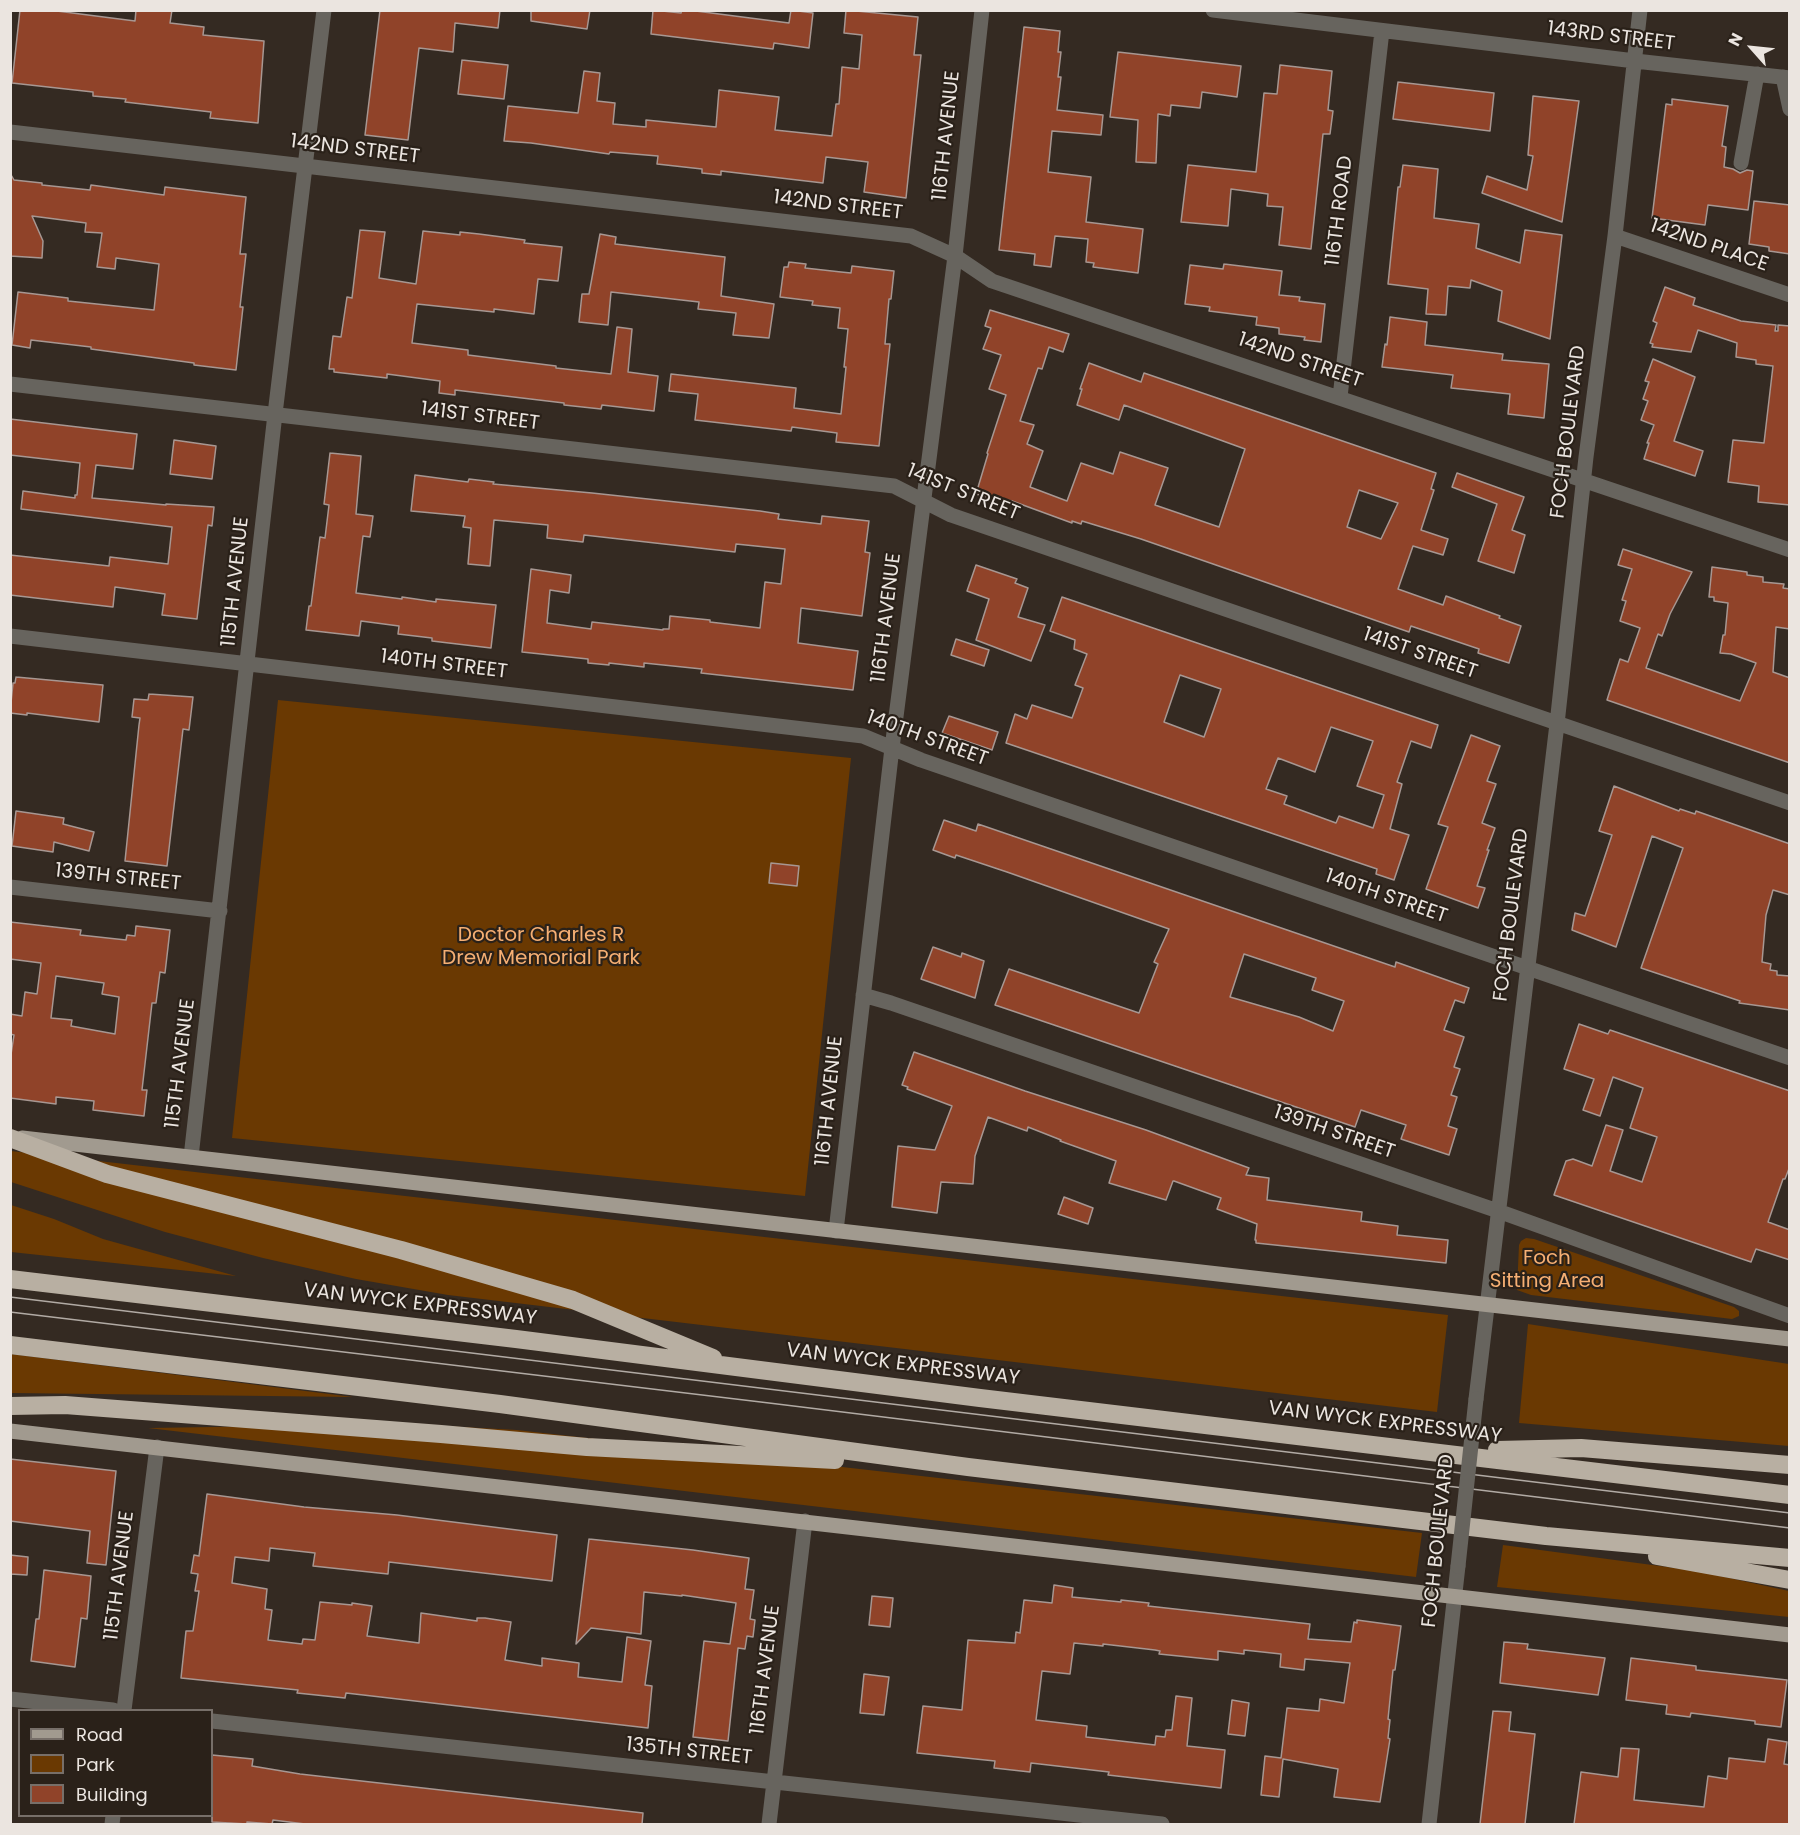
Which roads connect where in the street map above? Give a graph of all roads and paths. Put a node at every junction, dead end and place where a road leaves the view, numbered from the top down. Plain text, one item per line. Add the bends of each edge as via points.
1 (324, 10) edge
2 (982, 10) edge
3 (1214, 10) edge
4 (1640, 10) edge
5 (1382, 31) junction
6 (1635, 61) junction
7 (1757, 74) junction
8 (1786, 77) edge
9 (1790, 109) edge
10 (10, 132) edge
11 (1741, 163) dead end
12 (305, 166) junction
13 (1615, 236) junction
14 (955, 256) junction
15 (1790, 295) edge
16 (10, 384) edge
17 (1340, 397) junction
18 (275, 414) junction
19 (1584, 480) junction
20 (922, 501) junction
21 (1790, 550) edge
22 (10, 636) edge
23 (248, 663) junction
24 (1557, 724) junction
25 (892, 748) junction
26 (1790, 803) edge
27 (10, 887) edge
28 (220, 911) junction
29 (1526, 968) junction
30 (863, 995) junction
31 (1790, 1058) edge
32 (10, 1137) edge
33 (191, 1157) junction
34 (1498, 1211) junction
35 (836, 1231) junction
36 (10, 1279) edge
37 (1487, 1305) junction
38 (1790, 1316) edge
39 (1790, 1340) edge
40 (10, 1345) edge
41 (736, 1367) junction
42 (10, 1406) edge
43 (10, 1431) edge
44 (157, 1448) junction
45 (1436, 1451) junction
46 (1790, 1465) edge
47 (968, 1467) junction
48 (1790, 1495) edge
49 (805, 1521) junction
50 (1546, 1536) junction
51 (1790, 1558) edge
52 (1790, 1580) edge
53 (1455, 1597) junction
54 (1790, 1635) edge
55 (10, 1699) edge
56 (104, 1709) edge
57 (124, 1709) edge
58 (213, 1721) edge
59 (774, 1782) junction
60 (770, 1824) edge
61 (1162, 1824) edge
62 (1429, 1824) edge

1 - 12 street, 115TH AVENUE
2 - 14 street, 116TH AVENUE
3 - 5 street, 143RD STREET
4 - 6 street, FOCH BOULEVARD
5 - 6 street, 143RD STREET
5 - 17 street, 116TH ROAD
6 - 7 street, 143RD STREET
6 - 13 street, FOCH BOULEVARD
7 - 8 street, 143RD STREET
7 - 11 street
8 - 9 street
10 - 12 street, 142ND STREET
12 - 14 street, 142ND STREET via 911,236
12 - 18 street, 115TH AVENUE
13 - 15 street, 142ND PLACE
13 - 19 street, FOCH BOULEVARD
14 - 17 street, 142ND STREET via 992,281
14 - 20 street, 116TH AVENUE
16 - 18 street, 141ST STREET
17 - 19 street, 142ND STREET
18 - 20 street, 141ST STREET via 894,486
18 - 23 street, 115TH AVENUE
19 - 21 street, 142ND STREET
19 - 24 street, FOCH BOULEVARD
20 - 24 street, 141ST STREET via 951,515
20 - 25 street, 116TH AVENUE
22 - 23 street, 140TH STREET
23 - 25 street, 140TH STREET via 863,736
23 - 28 street, 115TH AVENUE
24 - 26 street, 141ST STREET
24 - 29 street, FOCH BOULEVARD
25 - 29 street, 140TH STREET
25 - 30 street, 116TH AVENUE
27 - 28 street, 139TH STREET
28 - 33 street, 115TH AVENUE
29 - 31 street, 140TH STREET
29 - 34 street, FOCH BOULEVARD
30 - 34 street, 139TH STREET
30 - 35 street, 116TH AVENUE
32 - 33 main road
32 - 41 highway via 107,1174 401,1250 573,1300
33 - 35 main road
34 - 37 street, FOCH BOULEVARD
34 - 38 street, 139TH STREET
35 - 37 main road
36 - 41 highway, VAN WYCK EXPRESSWAY
37 - 39 main road
37 - 53 street, FOCH BOULEVARD, bridge
40 - 47 highway via 500,1404
41 - 45 highway, VAN WYCK EXPRESSWAY
42 - 47 highway via 65,1405 587,1447
43 - 44 main road
44 - 49 main road
44 - 57 street, 115TH AVENUE
45 - 46 highway via 1581,1448
45 - 48 highway, VAN WYCK EXPRESSWAY
47 - 50 highway
49 - 53 main road
49 - 59 street, 116TH AVENUE
50 - 51 highway
50 - 52 highway
53 - 54 main road
53 - 62 street, FOCH BOULEVARD
55 - 56 street
58 - 59 street, 135TH STREET
59 - 60 street, 116TH AVENUE
59 - 61 street, 135TH STREET

